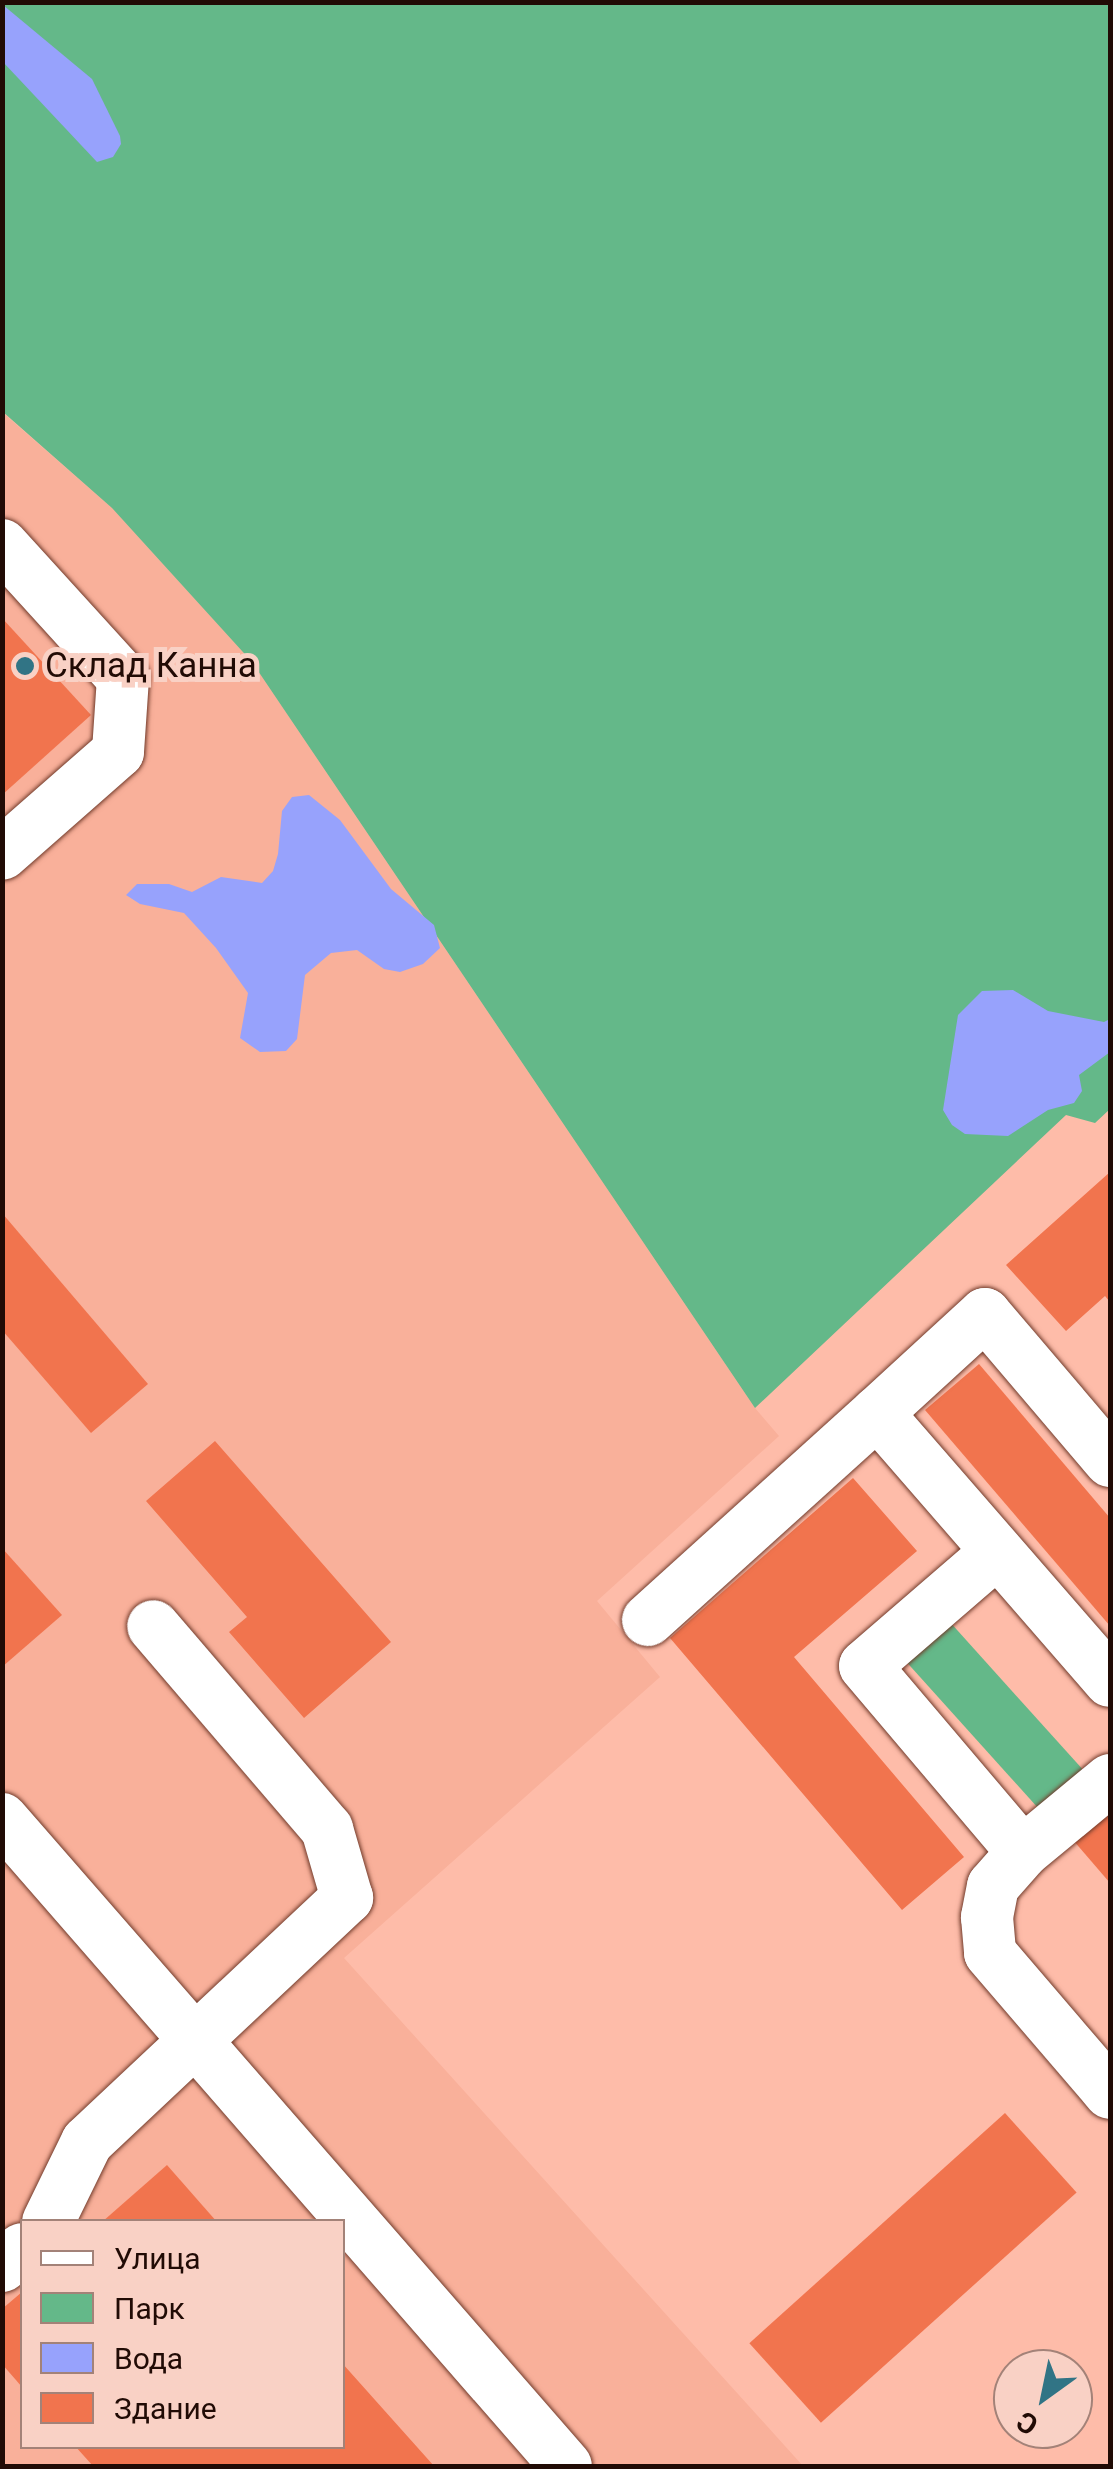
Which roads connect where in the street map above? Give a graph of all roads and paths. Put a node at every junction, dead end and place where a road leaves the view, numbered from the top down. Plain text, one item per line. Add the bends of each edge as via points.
1 (2, 545) edge
2 (2, 854) edge
3 (876, 1413) junction
4 (1110, 1461) edge
5 (997, 1552) junction
6 (648, 1620) dead end
7 (153, 1626) dead end
8 (1110, 1681) edge
9 (1110, 1780) edge
10 (2, 1820) edge
11 (1023, 1852) junction
12 (196, 2044) junction
13 (1110, 2093) edge
14 (49, 2219) edge
15 (566, 2466) edge

1 - 2 lane via 123,678 118,752
3 - 4 lane via 985,1314
3 - 5 lane
3 - 6 lane
5 - 8 lane
5 - 11 lane via 865,1666
7 - 12 lane via 327,1829 346,1898
9 - 11 lane
10 - 12 lane
11 - 13 lane via 993,1886 986,1917 990,1953
12 - 14 lane via 87,2142
12 - 15 lane

